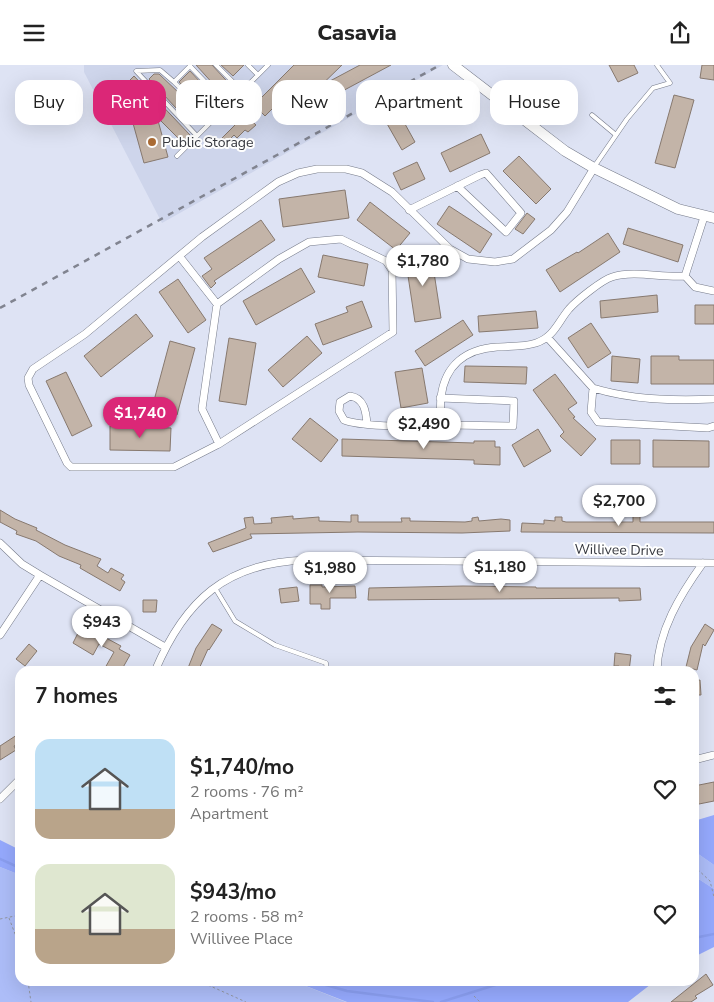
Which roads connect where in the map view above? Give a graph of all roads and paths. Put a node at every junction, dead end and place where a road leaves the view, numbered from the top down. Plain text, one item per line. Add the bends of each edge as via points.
1 (216, 65) edge
2 (248, 65) edge
3 (268, 65) edge
4 (453, 65) edge
5 (657, 65) edge
6 (258, 75) junction
7 (176, 80) edge
8 (204, 80) edge
9 (231, 80) edge
10 (253, 80) edge
11 (174, 82) edge
12 (592, 115) dead end
13 (208, 125) edge
14 (616, 135) junction
15 (197, 136) junction
16 (177, 156) dead end
17 (594, 168) junction
18 (457, 186) junction
19 (410, 210) junction
20 (709, 217) edge
21 (180, 257) junction
22 (685, 276) junction
23 (714, 291) edge
24 (217, 304) junction
25 (547, 337) junction
26 (593, 388) junction
27 (440, 399) junction
28 (714, 399) edge
29 (440, 420) junction
30 (367, 424) junction
31 (714, 426) edge
32 (219, 444) junction
33 (0, 543) edge
34 (703, 563) junction
35 (714, 563) edge
36 (40, 575) junction
37 (215, 588) junction
38 (0, 635) edge
39 (165, 647) junction
40 (157, 666) edge
41 (326, 666) edge
42 (657, 666) edge
43 (714, 755) edge
44 (699, 759) edge
45 (15, 784) edge
46 (0, 799) edge
47 (699, 871) edge
48 (714, 897) edge
49 (15, 917) edge
50 (0, 919) edge
51 (8, 919) junction
52 (15, 935) edge
53 (29, 986) edge
54 (210, 986) edge
55 (474, 996) dead end
56 (31, 1002) edge
57 (246, 1002) edge
58 (480, 1002) edge

1 - 9 lane
2 - 6 lane
3 - 6 lane
4 - 17 main road via 565,151
5 - 14 lane via 670,83 653,88
6 - 10 lane
7 - 8 lane via 190,66
11 - 15 lane via 160,70 136,71
12 - 14 lane
13 - 15 lane
14 - 17 lane
15 - 16 lane
17 - 19 street via 567,212 551,230 513,259 495,262 468,259 450,249
17 - 20 main road via 678,209
18 - 18 street via 486,173 521,213 506,232
18 - 19 street
19 - 21 street via 392,192 362,173 346,169 316,169 278,182 202,237
20 - 22 street
21 - 24 street
21 - 32 street via 85,334 33,369 28,377 29,385 66,463 71,467 174,467
22 - 23 street via 702,291
22 - 25 street via 612,277 570,308 554,333
24 - 32 street via 202,409
24 - 32 street via 279,259 309,242 341,239 386,261 392,270 393,332
25 - 26 street
25 - 27 street via 536,343 486,347 466,354 453,366
26 - 28 street via 620,396
26 - 31 street via 591,412 598,422
27 - 29 street
27 - 29 street via 514,401 513,427 450,425
29 - 30 street via 427,426
30 - 30 street via 344,421 340,402 350,396 357,397 363,405
33 - 36 street via 22,564
34 - 35 street, Willivee Drive
34 - 37 street, Willivee Drive via 291,560 268,562 251,568
34 - 42 street via 682,593 665,631
36 - 38 street
36 - 39 street
37 - 39 street, Willivee Drive via 181,620
37 - 41 lane via 235,621 275,645 326,663
39 - 40 street, Willivee Drive
43 - 44 street
45 - 46 street
47 - 48 path via 710,881
49 - 51 path
50 - 51 path
51 - 52 path
53 - 56 path
54 - 57 path
55 - 58 path

